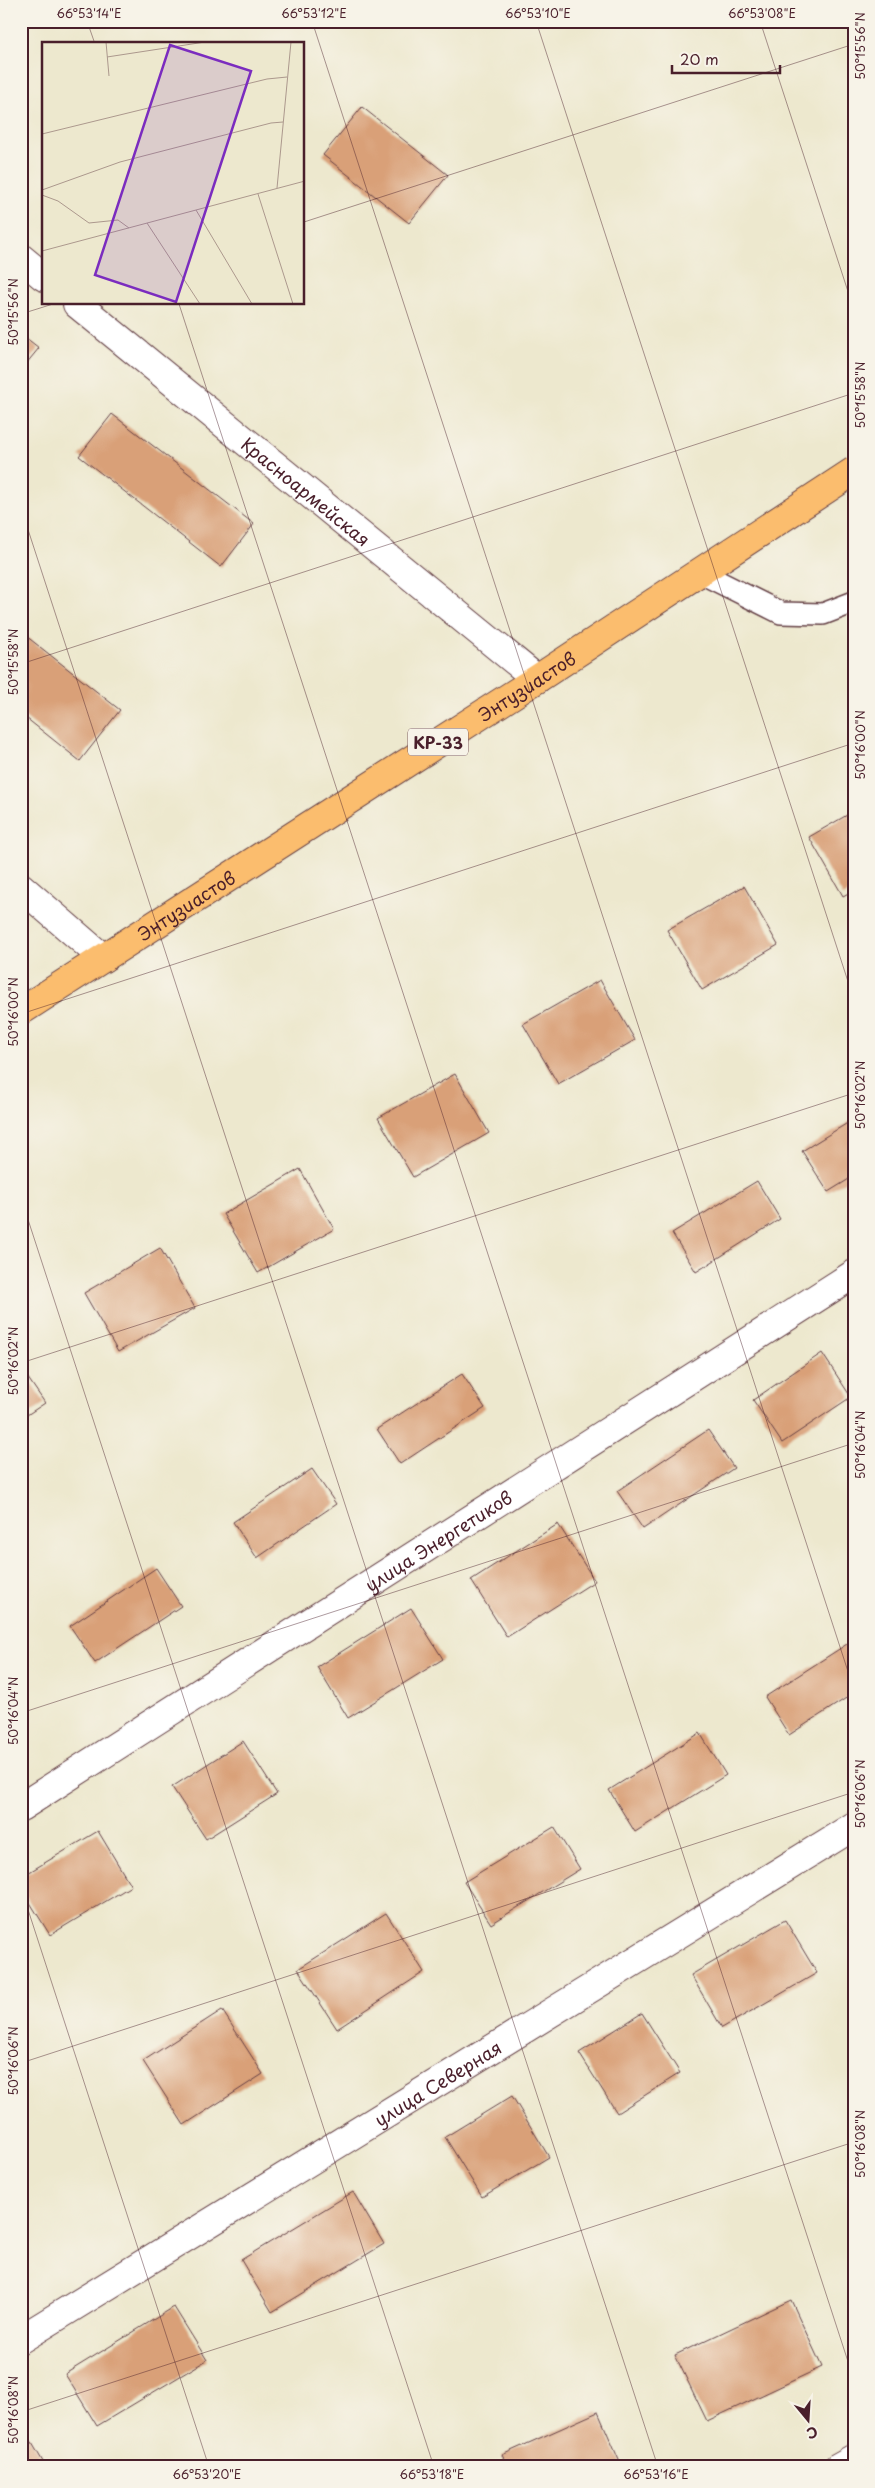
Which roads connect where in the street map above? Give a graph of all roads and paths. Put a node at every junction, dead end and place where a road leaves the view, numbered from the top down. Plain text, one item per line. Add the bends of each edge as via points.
1 (21, 258) edge
2 (42, 275) edge
3 (78, 305) edge
4 (854, 471) edge
5 (699, 572) junction
6 (854, 602) edge
7 (537, 679) junction
8 (21, 887) edge
9 (103, 958) junction
10 (21, 1010) edge
11 (854, 1274) edge
12 (21, 1807) edge
13 (854, 1826) edge
14 (21, 2339) edge
15 (854, 2458) edge
16 (838, 2467) edge

1 - 2 street
3 - 7 street, Красноармейская
4 - 5 main road, Энтузиастов / KP-33
5 - 6 lane via 782,612 823,614
5 - 7 main road, Энтузиастов / KP-33
7 - 9 main road, Энтузиастов / KP-33
8 - 9 street
9 - 10 main road, Энтузиастов / KP-33
11 - 12 street, улица Энергетиков
13 - 14 street, улица Северная
15 - 16 street

